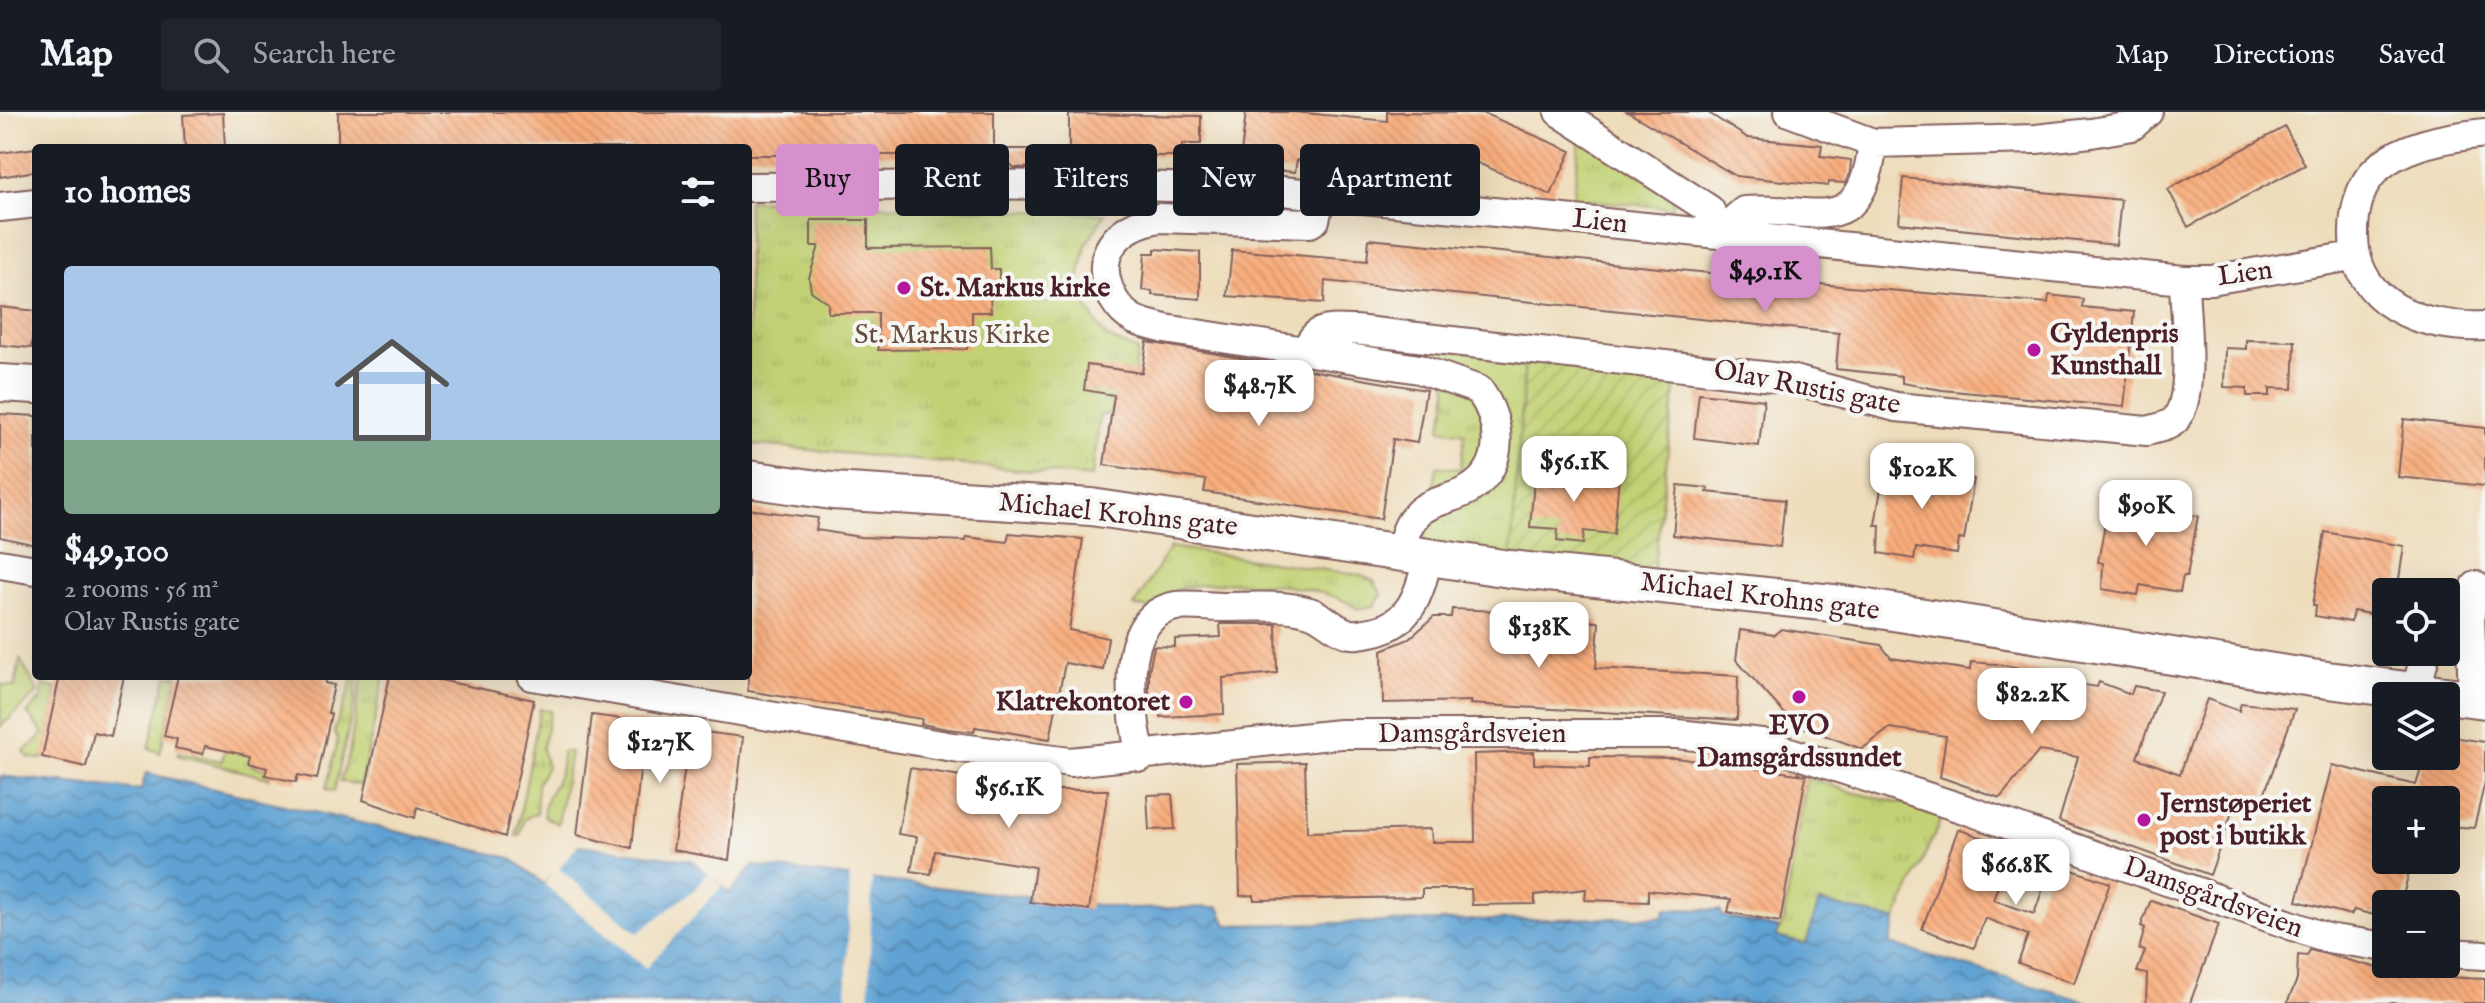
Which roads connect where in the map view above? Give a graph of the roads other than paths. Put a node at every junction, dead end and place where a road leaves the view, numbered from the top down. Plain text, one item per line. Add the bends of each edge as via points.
1 (1559, 112) edge
2 (1789, 112) edge
3 (2148, 112) edge
4 (2485, 133) edge
5 (1873, 143) junction
6 (752, 187) edge
7 (1300, 194) edge
8 (32, 203) edge
9 (0, 207) edge
10 (1480, 210) edge
11 (1316, 216) edge
12 (1720, 232) junction
13 (2353, 256) junction
14 (2184, 280) junction
15 (2485, 326) edge
16 (1307, 350) junction
17 (0, 383) edge
18 (32, 385) edge
19 (752, 480) edge
20 (1414, 553) junction
21 (0, 564) edge
22 (32, 569) edge
23 (2480, 580) edge
24 (2460, 598) edge
25 (550, 680) edge
26 (2372, 685) edge
27 (2479, 699) edge
28 (1141, 757) junction
29 (2372, 945) edge
30 (2460, 954) edge
31 (2485, 955) edge

1 - 12 street via 1710,210
2 - 5 street
3 - 5 street via 2132,126 2077,135
4 - 13 street via 2445,137 2386,162 2373,173 2363,186 2354,219
5 - 12 street via 1864,188 1836,212 1744,211
6 - 7 street, Lien via 1084,184
8 - 9 street
10 - 12 street, Lien
11 - 16 street via 1310,223 1141,221 1120,233 1102,271 1116,304 1133,319 1165,329
12 - 14 street, Lien
13 - 14 street, Lien
13 - 15 street via 2369,284 2407,315 2435,324
14 - 16 street, Olav Rustis gate via 2186,396 2177,418 2147,431 1896,407 1790,379 1355,330 1318,332
16 - 20 street via 1447,376 1479,390 1491,406 1498,437 1487,471 1474,487 1416,515 1408,525
17 - 18 main road
19 - 20 main road, Michael Krohns gate via 832,491 1091,507
20 - 26 main road, Michael Krohns gate via 1510,569 1842,604
20 - 28 street via 1420,593 1406,615 1377,631 1345,633 1310,612 1265,606 1174,606 1160,613 1134,651 1132,716
21 - 22 street
23 - 24 street
23 - 27 street via 2470,614
25 - 28 street, Damsgårdsveien via 1014,756 1070,762
28 - 29 street, Damsgårdsveien via 1340,734 1677,734 1762,743 2327,938
30 - 31 street

